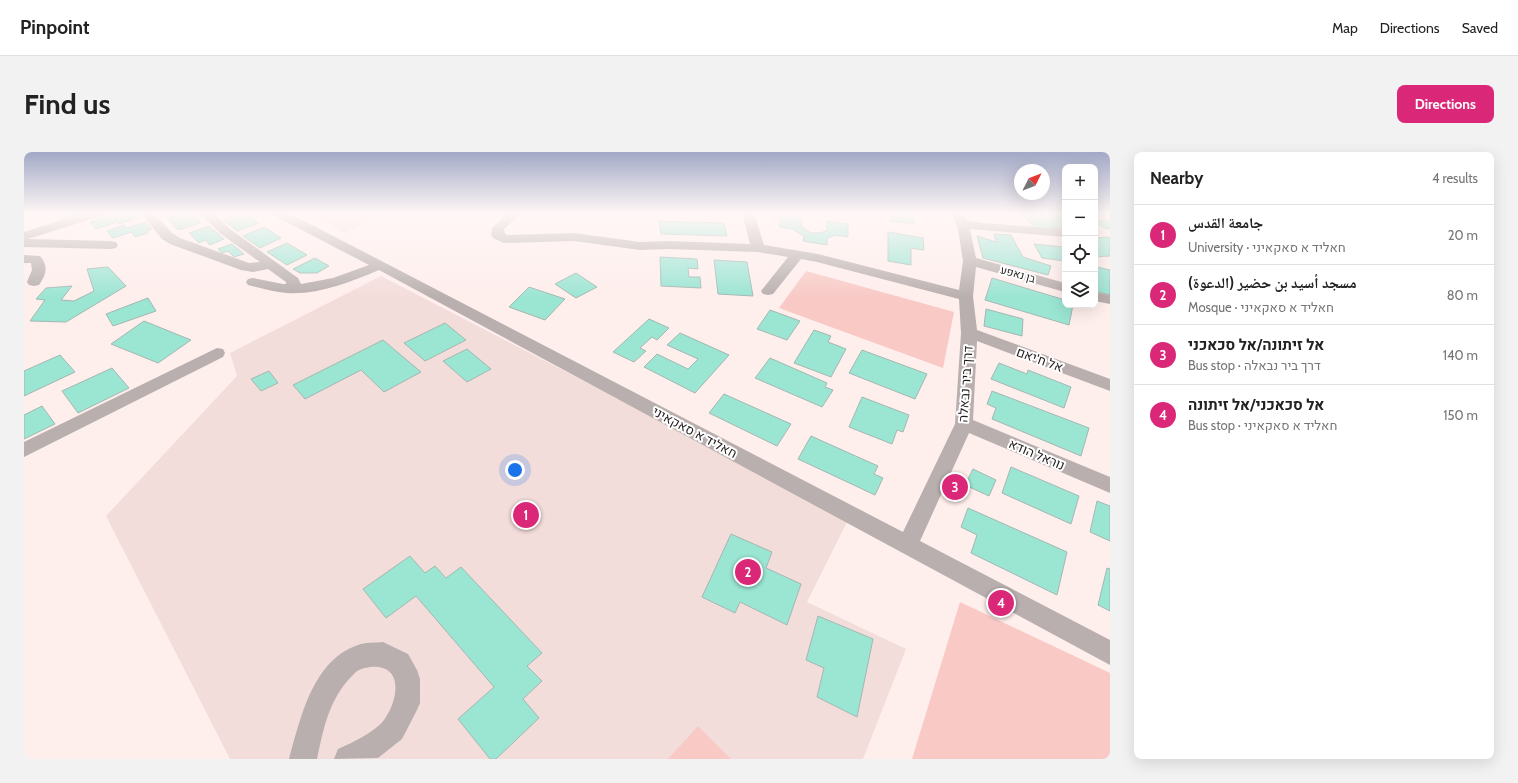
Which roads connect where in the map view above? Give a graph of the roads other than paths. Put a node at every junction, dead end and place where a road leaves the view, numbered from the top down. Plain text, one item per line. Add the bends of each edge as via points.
1 (102, 241) edge
2 (176, 241) edge
3 (239, 241) edge
4 (334, 241) edge
5 (606, 241) edge
6 (756, 241) edge
7 (965, 241) edge
8 (24, 243) edge
9 (758, 248) junction
10 (798, 254) junction
11 (24, 259) edge
12 (970, 261) junction
13 (270, 264) junction
14 (380, 265) junction
15 (34, 282) dead end
16 (253, 282) dead end
17 (1062, 287) edge
18 (294, 289) junction
19 (768, 291) dead end
20 (966, 296) junction
21 (1098, 297) edge
22 (1110, 300) edge
23 (969, 333) junction
24 (218, 353) dead end
25 (1110, 385) edge
26 (964, 424) junction
27 (24, 450) edge
28 (1110, 485) edge
29 (908, 545) junction
30 (1110, 653) edge
31 (303, 759) edge
32 (348, 759) edge

1 - 8 street via 107,245
2 - 13 street via 246,267
3 - 13 street
4 - 14 street, חאליד א סאקאיני
5 - 9 street via 640,246
6 - 9 street
7 - 12 street, דרך ביר נבאלה
9 - 10 street
10 - 19 street
10 - 20 street
11 - 15 street via 35,259 39,262 40,270
12 - 17 street, בן נאפע
12 - 20 street, דרך ביר נבאלה
13 - 18 street via 293,281
14 - 18 street via 337,281
14 - 29 street, חאליד א סאקאיני
16 - 18 street
20 - 23 street, דרך ביר נבאלה
21 - 22 street
23 - 25 street, אל ח'יאם
23 - 26 street, דרך ביר נבאלה
24 - 27 street
26 - 28 street, נוראל הודא
26 - 29 street, דרך ביר נבאלה
29 - 30 street, חאליד א סאקאיני
31 - 32 street via 315,711 329,685 346,664 362,656 383,654 399,663 408,679 407,703 393,730 369,749

